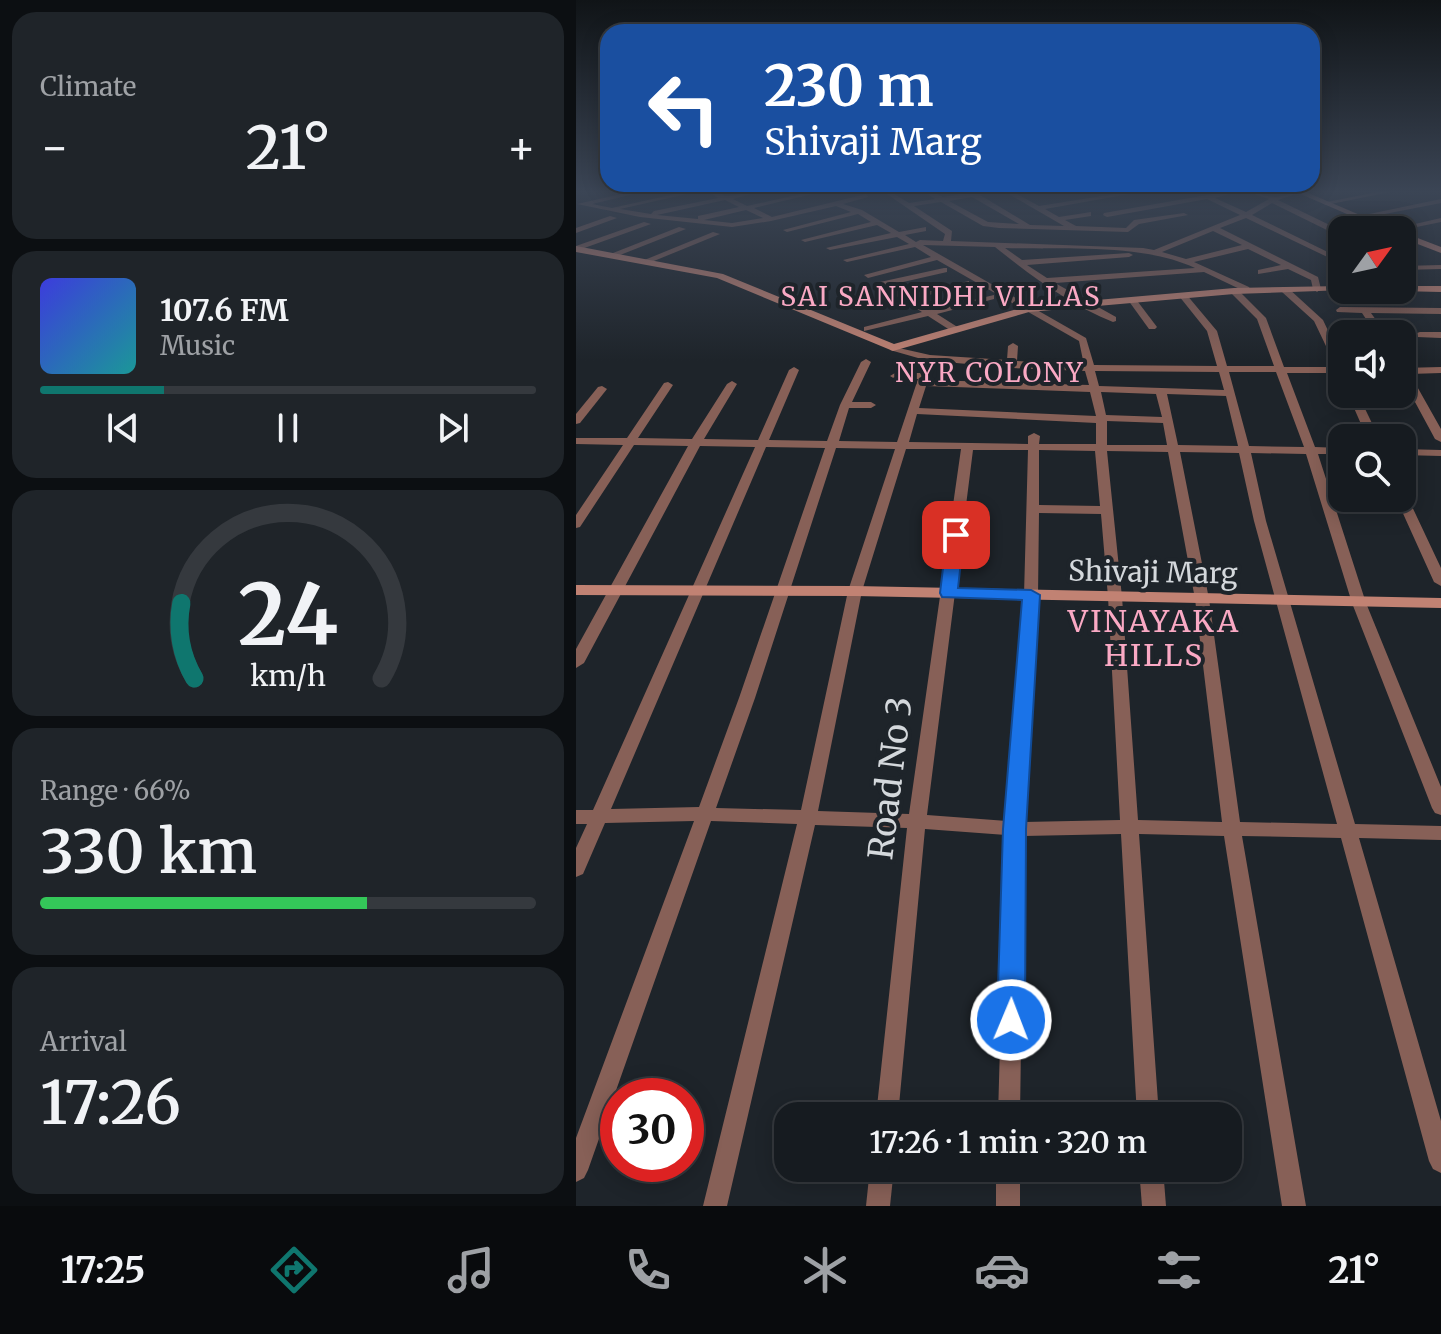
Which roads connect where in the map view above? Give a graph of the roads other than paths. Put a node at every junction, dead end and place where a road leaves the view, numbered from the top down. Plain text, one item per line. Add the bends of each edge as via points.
1 (628, 248) edge
2 (679, 248) edge
3 (888, 248) edge
4 (929, 248) edge
5 (1001, 248) edge
6 (1127, 248) edge
7 (1169, 248) edge
8 (1239, 248) edge
9 (1253, 248) edge
10 (576, 249) edge
11 (1159, 253) junction
12 (612, 255) junction
13 (847, 260) dead end
14 (646, 261) junction
15 (1186, 261) junction
16 (942, 263) junction
17 (1017, 263) junction
18 (1288, 266) junction
19 (1418, 267) edge
20 (1441, 267) edge
21 (1204, 270) junction
22 (1261, 272) dead end
23 (868, 275) dead end
24 (1046, 281) junction
25 (966, 283) dead end
26 (1317, 289) junction
27 (1328, 289) edge
28 (1416, 289) edge
29 (1441, 289) edge
30 (1250, 290) junction
31 (1285, 290) junction
32 (1234, 291) junction
33 (1183, 296) junction
34 (991, 297) dead end
35 (905, 298) junction
36 (1132, 300) junction
37 (1086, 303) junction
38 (1028, 309) junction
39 (1340, 310) dead end
40 (1364, 310) junction
41 (1441, 311) edge
42 (929, 313) junction
43 (1113, 319) dead end
44 (1371, 320) edge
45 (1152, 327) dead end
46 (867, 329) dead end
47 (956, 330) junction
48 (1420, 335) dead end
49 (1441, 335) edge
50 (1328, 341) edge
51 (1013, 346) dead end
52 (893, 348) junction
53 (930, 358) junction
54 (866, 362) dead end
55 (1012, 365) junction
56 (1279, 367) junction
57 (1088, 368) junction
58 (1222, 368) junction
59 (1328, 369) edge
60 (794, 370) dead end
61 (1441, 370) edge
62 (1416, 371) edge
63 (895, 376) dead end
64 (921, 380) junction
65 (732, 384) dead end
66 (668, 385) dead end
67 (602, 389) dead end
68 (1095, 390) junction
69 (1161, 391) junction
70 (1230, 393) junction
71 (1416, 394) edge
72 (845, 405) junction
73 (871, 405) dead end
74 (912, 411) junction
75 (1102, 419) junction
76 (1168, 420) junction
77 (576, 421) edge
78 (1441, 439) edge
79 (576, 441) edge
80 (628, 443) junction
81 (1034, 443) junction
82 (695, 444) junction
83 (762, 445) junction
84 (834, 446) junction
85 (900, 448) junction
86 (967, 449) junction
87 (1174, 449) junction
88 (1101, 450) junction
89 (1242, 451) junction
90 (1311, 451) junction
91 (1328, 451) edge
92 (1416, 452) edge
93 (1441, 453) edge
94 (1033, 509) junction
95 (1106, 510) junction
96 (1408, 512) edge
97 (576, 524) edge
98 (1441, 582) edge
99 (614, 589) junction
100 (699, 589) junction
101 (576, 590) edge
102 (780, 590) junction
103 (855, 591) junction
104 (949, 593) junction
105 (1031, 595) junction
106 (1115, 597) junction
107 (1202, 599) junction
108 (1284, 600) junction
109 (1359, 603) junction
110 (1441, 603) edge
111 (576, 663) edge
112 (1441, 808) edge
113 (703, 814) junction
114 (576, 817) edge
115 (599, 817) junction
116 (808, 817) junction
117 (917, 821) junction
118 (1129, 827) junction
119 (1015, 829) junction
120 (1232, 829) junction
121 (1345, 830) junction
122 (1441, 833) edge
123 (576, 869) edge
124 (888, 1102) edge
125 (1009, 1102) edge
126 (1147, 1102) edge
127 (1441, 1161) edge
128 (576, 1170) edge
129 (881, 1182) edge
130 (1008, 1182) edge
131 (1152, 1182) edge
132 (715, 1206) edge
133 (878, 1206) edge
134 (1008, 1206) edge
135 (1154, 1206) edge
136 (1294, 1206) edge

1 - 12 street
2 - 14 street
3 - 13 street
4 - 16 street
5 - 17 street
6 - 11 street
7 - 11 street
8 - 15 street
9 - 18 street
10 - 12 street
11 - 15 street
11 - 17 street
12 - 14 street
14 - 52 street via 720,276
15 - 21 street
16 - 23 street
16 - 35 street via 883,284
16 - 38 street
17 - 24 street
18 - 22 street
18 - 26 street via 1315,279
19 - 20 street
21 - 24 street
21 - 30 street
24 - 37 street
25 - 35 street
26 - 27 street
26 - 31 street
28 - 29 street
30 - 31 street
30 - 32 street
31 - 50 street via 1318,320
32 - 33 street
32 - 56 street via 1261,318
33 - 36 street
33 - 58 street via 1212,331
34 - 42 street
35 - 42 street
36 - 37 street
36 - 45 street
37 - 38 street
37 - 43 street
38 - 47 street
38 - 57 street via 1083,340
39 - 40 street
40 - 41 street
40 - 44 street
42 - 46 street
42 - 47 street
47 - 52 street
48 - 49 street
51 - 55 street
52 - 53 street
53 - 55 street
53 - 64 street
54 - 72 street
55 - 57 street
56 - 58 street
56 - 59 street
56 - 90 street
57 - 58 street
57 - 68 street
58 - 70 street
60 - 83 street
61 - 62 street
63 - 64 street
64 - 68 street
64 - 74 street
65 - 82 street
66 - 80 street
67 - 77 street
68 - 69 street
68 - 75 street
69 - 70 street
69 - 76 street
70 - 89 street
71 - 78 street
72 - 73 street
72 - 84 street
74 - 75 street
74 - 85 street
75 - 76 street
75 - 88 street
76 - 87 street
79 - 80 street
80 - 82 street
80 - 97 street
81 - 86 street
81 - 88 street
81 - 94 street
82 - 83 street
82 - 99 street
83 - 84 street
83 - 100 street
84 - 85 street
84 - 102 street
85 - 86 street
85 - 103 street
86 - 104 street, Road No 3
87 - 88 street
87 - 89 street
87 - 107 street
88 - 95 street
89 - 90 street
89 - 108 street
90 - 91 street
90 - 109 street
92 - 93 street
94 - 95 street
94 - 105 street
95 - 106 street
96 - 98 street
99 - 100 street, Shivaji Marg
99 - 101 street, Shivaji Marg
99 - 111 street
100 - 102 street, Shivaji Marg
100 - 115 street
102 - 103 street, Shivaji Marg
102 - 113 street
103 - 104 street, Shivaji Marg
103 - 116 street
104 - 105 street, Shivaji Marg
104 - 117 street, Road No 3
105 - 106 street, Shivaji Marg
105 - 119 street
106 - 107 street, Shivaji Marg
106 - 118 street
107 - 108 street, Shivaji Marg
107 - 120 street
108 - 109 street, Shivaji Marg
108 - 121 street
109 - 110 street, Shivaji Marg
109 - 112 street
113 - 115 street
113 - 116 street
113 - 128 street
114 - 115 street
115 - 123 street
116 - 117 street
116 - 132 street
117 - 119 street
117 - 124 street, Road No 3
118 - 119 street
118 - 120 street
118 - 126 street
119 - 125 street
120 - 121 street
120 - 136 street
121 - 122 street
121 - 127 street
129 - 133 street
130 - 134 street
131 - 135 street

